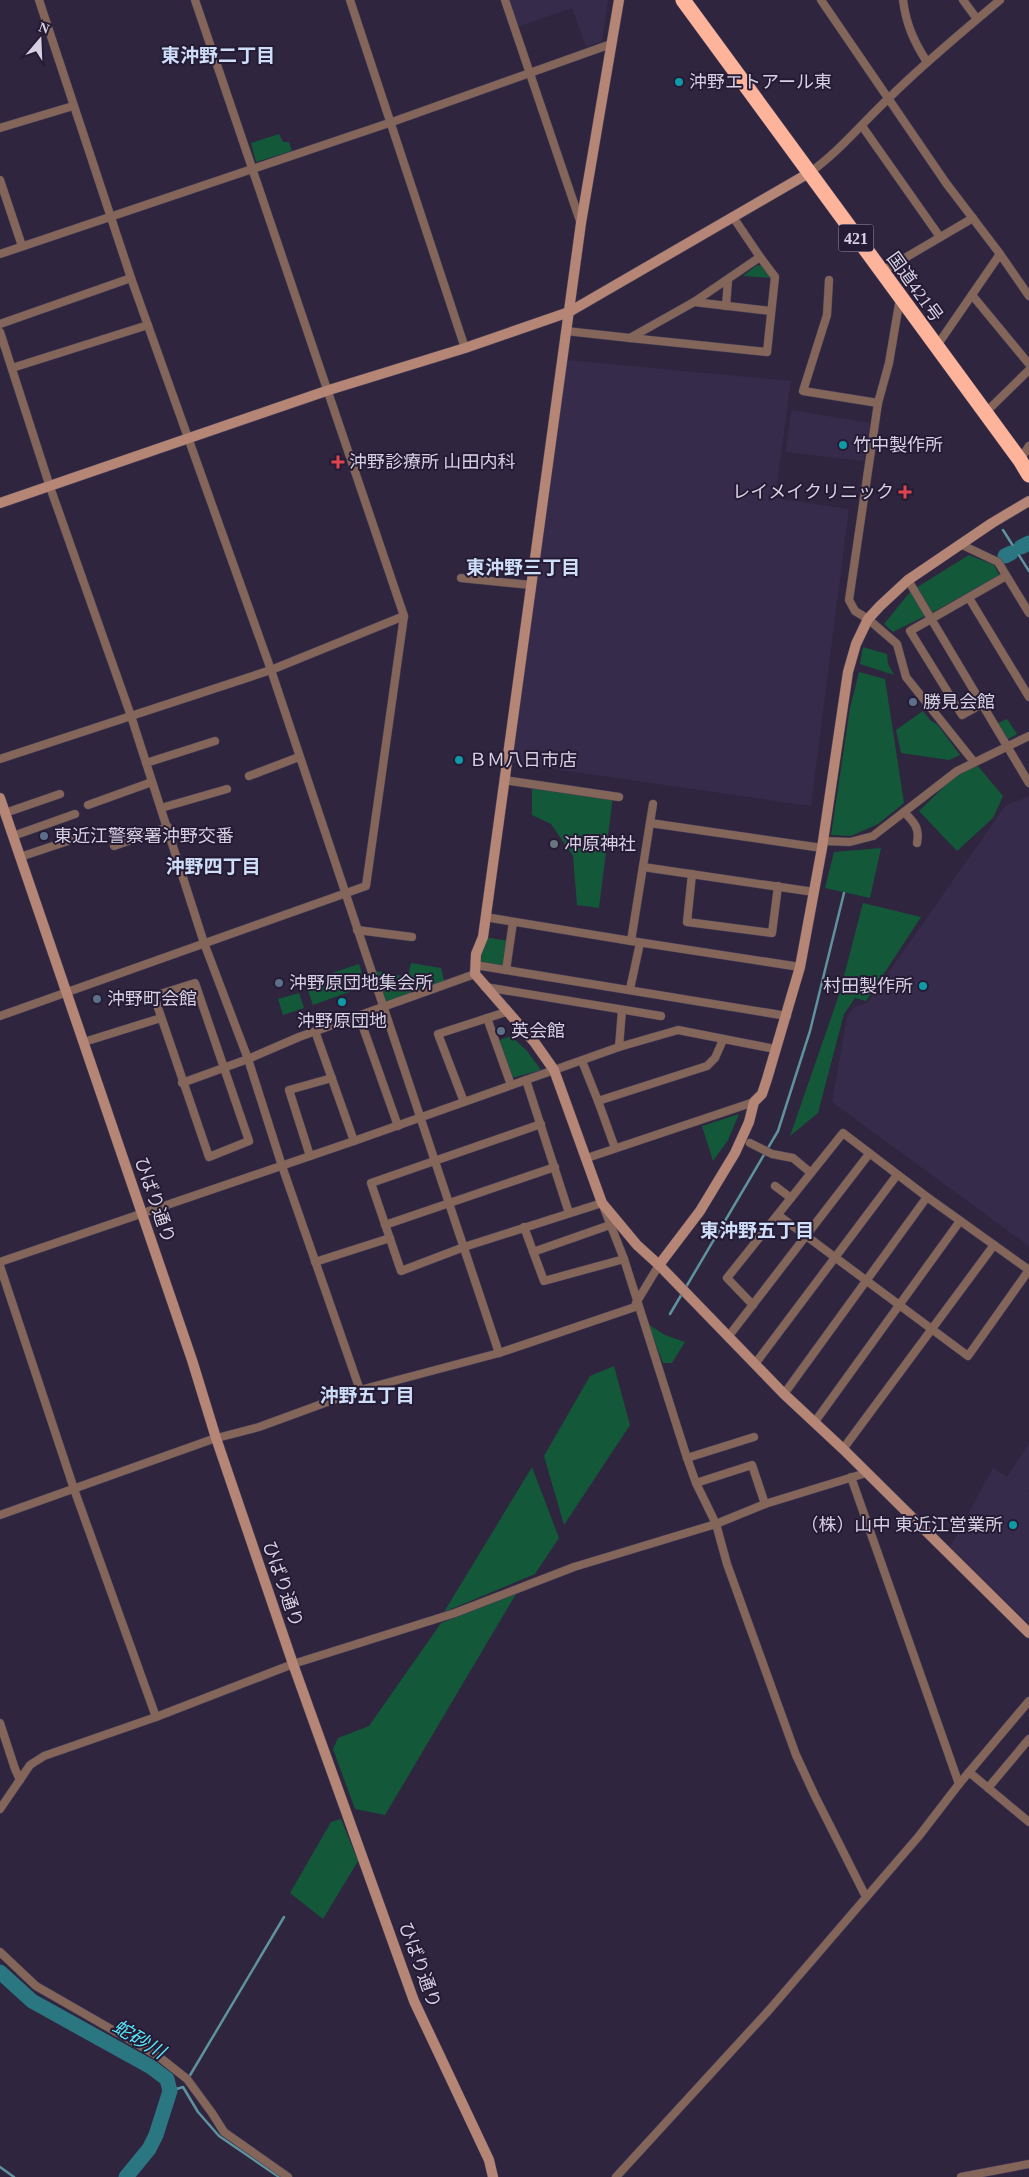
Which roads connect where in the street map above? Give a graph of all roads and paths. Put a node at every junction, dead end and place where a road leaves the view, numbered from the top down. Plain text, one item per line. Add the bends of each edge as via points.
1 (38, 0) edge
2 (195, 0) edge
3 (350, 0) edge
4 (505, 0) edge
5 (619, 0) edge
6 (683, 0) edge
7 (821, 0) edge
8 (903, 0) edge
9 (963, 0) edge
10 (1000, 0) edge
11 (977, 19) junction
12 (611, 44) junction
13 (927, 62) junction
14 (530, 74) junction
15 (888, 99) junction
16 (73, 106) junction
17 (392, 122) junction
18 (862, 126) junction
19 (0, 128) edge
20 (253, 168) junction
21 (809, 173) junction
22 (0, 180) edge
23 (111, 217) junction
24 (733, 217) junction
25 (973, 218) junction
26 (581, 223) junction
27 (940, 237) junction
28 (22, 246) junction
29 (0, 254) edge
30 (1000, 254) junction
31 (760, 257) junction
32 (881, 272) junction
33 (131, 278) junction
34 (728, 280) junction
35 (829, 280) dead end
36 (1026, 285) edge
37 (972, 295) junction
38 (1029, 296) edge
39 (900, 298) junction
40 (694, 302) junction
41 (726, 306) junction
42 (771, 311) junction
43 (569, 312) junction
44 (0, 324) edge
45 (148, 325) junction
46 (566, 331) junction
47 (0, 332) edge
48 (630, 338) junction
49 (936, 347) junction
50 (465, 348) junction
51 (1029, 364) edge
52 (12, 368) junction
53 (1029, 370) edge
54 (329, 390) junction
55 (878, 403) junction
56 (984, 414) junction
57 (189, 438) junction
58 (1029, 446) edge
59 (1020, 460) junction
60 (1029, 475) edge
61 (50, 487) junction
62 (1029, 501) edge
63 (0, 504) edge
64 (960, 544) junction
65 (1006, 576) junction
66 (461, 578) dead end
67 (908, 580) junction
68 (531, 584) junction
69 (968, 598) junction
70 (1029, 613) edge
71 (404, 616) junction
72 (868, 619) junction
73 (930, 620) junction
74 (271, 670) junction
75 (1029, 697) edge
76 (982, 704) junction
77 (131, 716) junction
78 (1029, 736) edge
79 (215, 741) dead end
80 (1008, 748) junction
81 (299, 757) junction
82 (0, 759) edge
83 (974, 762) junction
84 (146, 763) junction
85 (249, 776) dead end
86 (504, 780) junction
87 (152, 782) junction
88 (1029, 783) edge
89 (227, 789) dead end
90 (60, 794) dead end
91 (0, 798) edge
92 (619, 798) dead end
93 (653, 804) dead end
94 (88, 805) dead end
95 (161, 808) junction
96 (5, 812) junction
97 (904, 812) junction
98 (75, 814) dead end
99 (650, 823) junction
100 (168, 827) junction
101 (13, 836) junction
102 (74, 839) dead end
103 (917, 843) dead end
104 (823, 845) junction
105 (114, 846) dead end
106 (20, 857) junction
107 (643, 868) junction
108 (692, 874) junction
109 (778, 886) junction
110 (814, 892) junction
111 (344, 893) junction
112 (485, 917) junction
113 (513, 922) junction
114 (357, 930) junction
115 (412, 937) dead end
116 (631, 941) junction
117 (204, 943) junction
118 (640, 943) junction
119 (800, 967) junction
120 (475, 969) junction
121 (506, 970) junction
122 (485, 987) junction
123 (630, 990) junction
124 (67, 992) junction
125 (383, 1007) junction
126 (622, 1010) junction
127 (506, 1012) junction
128 (0, 1016) edge
129 (359, 1016) junction
130 (660, 1016) dead end
131 (787, 1016) junction
132 (161, 1018) junction
133 (487, 1018) junction
134 (315, 1031) junction
135 (723, 1040) junction
136 (84, 1042) junction
137 (619, 1047) junction
138 (775, 1049) junction
139 (248, 1059) junction
140 (582, 1060) junction
141 (224, 1067) junction
142 (554, 1070) junction
143 (332, 1078) junction
144 (526, 1080) junction
145 (182, 1083) junction
146 (511, 1085) junction
147 (598, 1101) junction
148 (464, 1102) junction
149 (754, 1102) junction
150 (420, 1118) junction
151 (541, 1124) junction
152 (398, 1126) junction
153 (354, 1141) junction
154 (750, 1143) dead end
155 (615, 1148) junction
156 (869, 1154) junction
157 (310, 1156) junction
158 (586, 1158) junction
159 (435, 1161) junction
160 (282, 1166) junction
161 (555, 1168) junction
162 (811, 1173) junction
163 (897, 1175) junction
164 (775, 1186) dead end
165 (927, 1197) junction
166 (791, 1198) junction
167 (602, 1202) junction
168 (449, 1204) junction
169 (142, 1213) junction
170 (569, 1213) junction
171 (778, 1215) junction
172 (960, 1221) junction
173 (385, 1225) junction
174 (610, 1225) junction
175 (524, 1227) junction
176 (806, 1236) junction
177 (390, 1238) junction
178 (994, 1245) junction
179 (464, 1247) junction
180 (533, 1252) junction
181 (835, 1258) junction
182 (624, 1259) junction
183 (0, 1262) edge
184 (315, 1262) junction
185 (658, 1264) junction
186 (0, 1266) edge
187 (866, 1281) junction
188 (637, 1305) junction
189 (899, 1305) junction
190 (753, 1306) junction
191 (932, 1329) junction
192 (728, 1337) junction
193 (498, 1353) junction
194 (755, 1364) junction
195 (360, 1390) junction
196 (784, 1394) junction
197 (814, 1423) junction
198 (754, 1437) dead end
199 (216, 1438) junction
200 (843, 1450) junction
201 (687, 1458) junction
202 (866, 1472) junction
203 (851, 1476) junction
204 (696, 1483) junction
205 (74, 1490) junction
206 (765, 1504) junction
207 (0, 1515) edge
208 (716, 1524) junction
209 (1029, 1634) edge
210 (293, 1664) junction
211 (1029, 1702) edge
212 (156, 1717) junction
213 (0, 1723) edge
214 (1029, 1739) edge
215 (969, 1772) junction
216 (20, 1780) junction
217 (959, 1784) junction
218 (988, 1788) junction
219 (0, 1809) edge
220 (1029, 1822) edge
221 (866, 1897) junction
222 (0, 1952) edge
223 (1029, 2164) edge
224 (288, 2177) edge
225 (493, 2177) edge
226 (616, 2177) edge
227 (962, 2177) edge

1 - 16 street
2 - 20 street
3 - 17 street
4 - 14 street
5 - 12 street
6 - 21 highway, 国道421号 / 421
7 - 15 street
8 - 13 street via 905,18
9 - 11 street
10 - 11 street
11 - 13 street
12 - 14 street
12 - 26 street
13 - 15 street
14 - 17 street
14 - 26 street
15 - 18 street
15 - 25 street
16 - 19 street
16 - 23 street
17 - 20 street
17 - 50 street
18 - 21 street
18 - 27 street
20 - 23 street
20 - 54 street
21 - 24 street
21 - 32 highway, 国道421号 / 421
22 - 28 street
23 - 28 street
23 - 33 street
24 - 31 street
24 - 43 street
25 - 27 street
25 - 30 street
26 - 43 street
27 - 32 street
28 - 29 street
30 - 36 street
30 - 37 street
31 - 34 street
31 - 42 street via 775,277
32 - 39 highway, 国道421号 / 421
33 - 44 street
33 - 45 street
34 - 40 street
34 - 41 street
35 - 55 street via 827,315 803,391
36 - 38 street
37 - 49 street
37 - 51 street
39 - 49 highway, 国道421号 / 421
39 - 55 street via 890,363
40 - 41 street
40 - 48 street
41 - 42 street
42 - 48 street via 767,352
43 - 46 street
43 - 50 street
45 - 52 street
45 - 57 street
46 - 48 street
46 - 68 street
47 - 52 street
49 - 56 highway, 国道421号 / 421
50 - 54 street
52 - 61 street
53 - 56 street
54 - 57 street
54 - 71 street
55 - 72 street via 849,600 855,611
56 - 59 highway, 国道421号 / 421
57 - 61 street
57 - 74 street
58 - 59 street
59 - 60 highway, 国道421号 / 421
61 - 63 street
61 - 77 street
62 - 64 street
64 - 65 street via 998,562
64 - 67 street
65 - 69 street
65 - 70 street
66 - 68 street
67 - 72 street
67 - 73 street
68 - 86 street
69 - 73 street
69 - 75 street
71 - 74 street
71 - 111 street via 366,886
72 - 83 street via 896,644 906,677
72 - 104 street via 848,672
73 - 76 street
73 - 76 street via 910,631 962,715
74 - 77 street
74 - 81 street
76 - 80 street
77 - 82 street
77 - 84 street
78 - 80 street
79 - 84 street
80 - 83 street
80 - 88 street
81 - 85 street
81 - 111 street
83 - 97 street via 957,771
84 - 87 street
86 - 92 street
86 - 112 street
87 - 94 street
87 - 95 street
89 - 95 street
90 - 96 street
91 - 96 street, ひばり通り
93 - 99 street
95 - 100 street
96 - 101 street, ひばり通り
97 - 103 street via 919,832
97 - 104 street via 873,836
98 - 101 street
99 - 104 street
99 - 107 street
100 - 105 street
100 - 117 street
101 - 106 street, ひばり通り
102 - 106 street
104 - 110 street
106 - 124 street, ひばり通り
107 - 108 street
107 - 116 street
108 - 109 street
108 - 109 street via 687,922 772,933
109 - 110 street
110 - 119 street
111 - 114 street
111 - 117 street
112 - 113 street
112 - 120 street
113 - 116 street
113 - 121 street
114 - 115 street
114 - 125 street
116 - 118 street
117 - 124 street
117 - 139 street
118 - 119 street
118 - 123 street
119 - 131 street
120 - 121 street
120 - 122 street
120 - 125 street
121 - 123 street
122 - 126 street
122 - 127 street
123 - 131 street
124 - 128 street
124 - 136 street, ひばり通り
125 - 129 street
125 - 150 street
126 - 130 street
126 - 137 street
127 - 133 street
127 - 142 street via 535,1043
129 - 134 street
129 - 152 street
131 - 138 street
132 - 136 street
132 - 141 street via 154,996 195,983
132 - 145 street
133 - 146 street
133 - 148 street via 438,1034
134 - 139 street
134 - 143 street
135 - 137 street via 678,1030
135 - 138 street
135 - 147 street via 716,1058 707,1066
136 - 169 street, ひばり通り
137 - 140 street
138 - 149 street via 762,1094
139 - 141 street
139 - 160 street
140 - 142 street
140 - 147 street
141 - 145 street
141 - 145 street via 249,1140 209,1156
142 - 144 street
142 - 158 street
143 - 153 street
143 - 157 street via 289,1090
144 - 146 street
144 - 151 street
146 - 148 street
147 - 155 street
148 - 150 street
149 - 155 street
149 - 185 street via 735,1153 700,1211
150 - 152 street
150 - 159 street
151 - 159 street
151 - 161 street
152 - 153 street
153 - 157 street
154 - 162 street via 772,1154 793,1158
155 - 158 street
156 - 162 street via 843,1133
156 - 163 street
156 - 176 street
157 - 160 street
158 - 167 street
159 - 168 street
159 - 173 street via 372,1183
160 - 169 street
160 - 184 street
161 - 168 street
161 - 170 street
162 - 166 street
163 - 165 street
163 - 181 street
164 - 166 street
165 - 172 street
165 - 187 street
166 - 171 street
167 - 170 street
167 - 174 street
167 - 185 street via 637,1245
168 - 173 street
168 - 179 street
169 - 183 street
169 - 199 street, ひばり通り
170 - 175 street
171 - 176 street
171 - 190 street via 727,1278
172 - 178 street
172 - 189 street
173 - 177 street
174 - 180 street
174 - 182 street
175 - 179 street
175 - 180 street
176 - 181 street
176 - 190 street
177 - 179 street via 401,1270
177 - 184 street
178 - 191 street
178 - 191 street via 1029,1270 968,1356
179 - 193 street
180 - 182 street via 544,1281
181 - 187 street
181 - 194 street
182 - 188 street
184 - 195 street
185 - 188 street
185 - 192 street
186 - 205 street
187 - 189 street
187 - 196 street
188 - 193 street
188 - 201 street
189 - 191 street
189 - 197 street
190 - 192 street
191 - 200 street
192 - 194 street
193 - 195 street
194 - 196 street
195 - 199 street
196 - 197 street
197 - 200 street
198 - 201 street
199 - 205 street
199 - 210 street, ひばり通り
200 - 202 street
201 - 204 street
202 - 203 street
202 - 209 street
203 - 206 street
203 - 217 street
204 - 206 street via 752,1465
204 - 208 street
205 - 207 street
205 - 212 street
206 - 208 street
208 - 210 street via 574,1567 455,1613
208 - 221 street via 727,1564 796,1755
210 - 212 street
210 - 225 street, ひばり通り via 414,2001 489,2160
211 - 215 street
212 - 216 street via 44,1756 30,1765
213 - 216 street
214 - 218 street
215 - 217 street
215 - 218 street
216 - 219 street
217 - 221 street
218 - 220 street
221 - 226 street via 770,2009
222 - 224 street via 36,1986 158,2056 188,2081 224,2132
223 - 227 street

